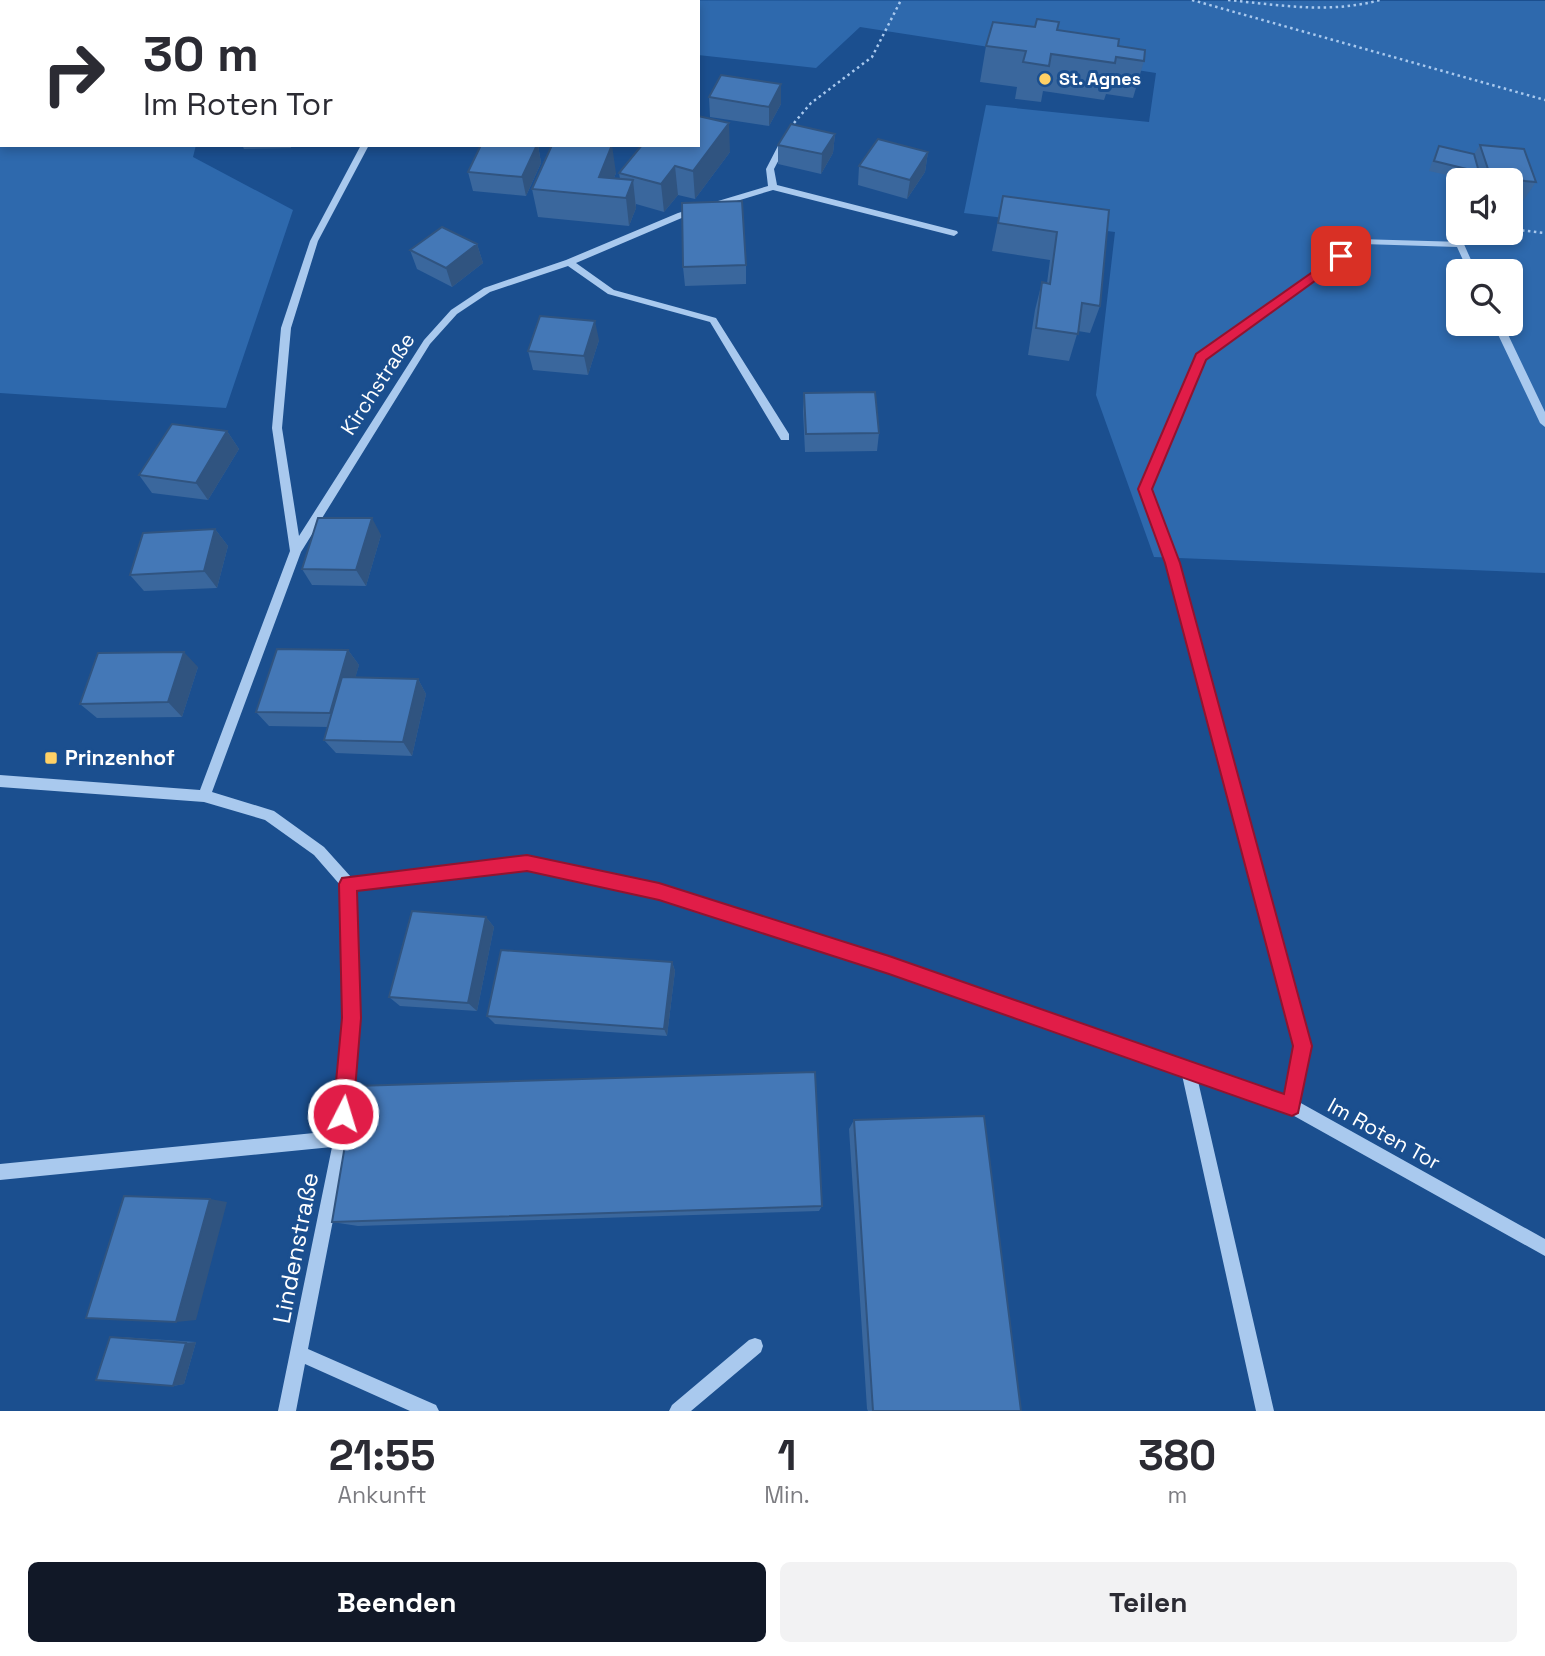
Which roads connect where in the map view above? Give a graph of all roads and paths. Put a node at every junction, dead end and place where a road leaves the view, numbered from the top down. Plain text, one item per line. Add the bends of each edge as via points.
1 (901, 0) edge
2 (1192, 0) edge
3 (1228, 0) edge
4 (1380, 0) edge
5 (1545, 100) edge
6 (793, 125) joint
7 (364, 147) edge
8 (773, 187) junction
9 (1523, 230) edge
10 (954, 233) dead end
11 (1545, 233) edge
12 (1467, 259) edge
13 (569, 262) junction
14 (1504, 336) edge
15 (1545, 423) edge
16 (785, 437) dead end
17 (296, 551) junction
18 (0, 781) edge
19 (204, 796) junction
20 (348, 884) junction
21 (1188, 1070) junction
22 (1292, 1106) junction
23 (341, 1138) junction
24 (0, 1172) edge
25 (1545, 1248) edge
26 (755, 1346) dead end
27 (298, 1353) junction
28 (287, 1411) edge
29 (430, 1411) edge
30 (678, 1411) edge
31 (1265, 1411) edge

1 - 6 path via 872,57 811,103
2 - 5 path
3 - 4 path via 1309,7 1365,5
6 - 8 street via 771,169
7 - 17 street via 314,241 286,328 277,428
8 - 10 street
8 - 13 street, Kirchstraße via 681,215
9 - 11 path
12 - 22 street via 1460,244 1361,241 1200,358 1145,489 1172,563 1302,1046
13 - 16 street via 611,292 713,320
13 - 17 street, Kirchstraße via 486,289 454,312 427,342
14 - 15 street
17 - 19 street, Kirchstraße
18 - 19 street
19 - 20 street via 269,816 319,851
20 - 21 street, Im Roten Tor via 527,863 646,888 889,965
20 - 23 street, Lindenstraße via 351,1018
21 - 22 street, Im Roten Tor
21 - 31 street
22 - 25 street, Im Roten Tor
23 - 24 street
23 - 27 street, Lindenstraße
26 - 30 street
27 - 28 street, Lindenstraße
27 - 29 street

